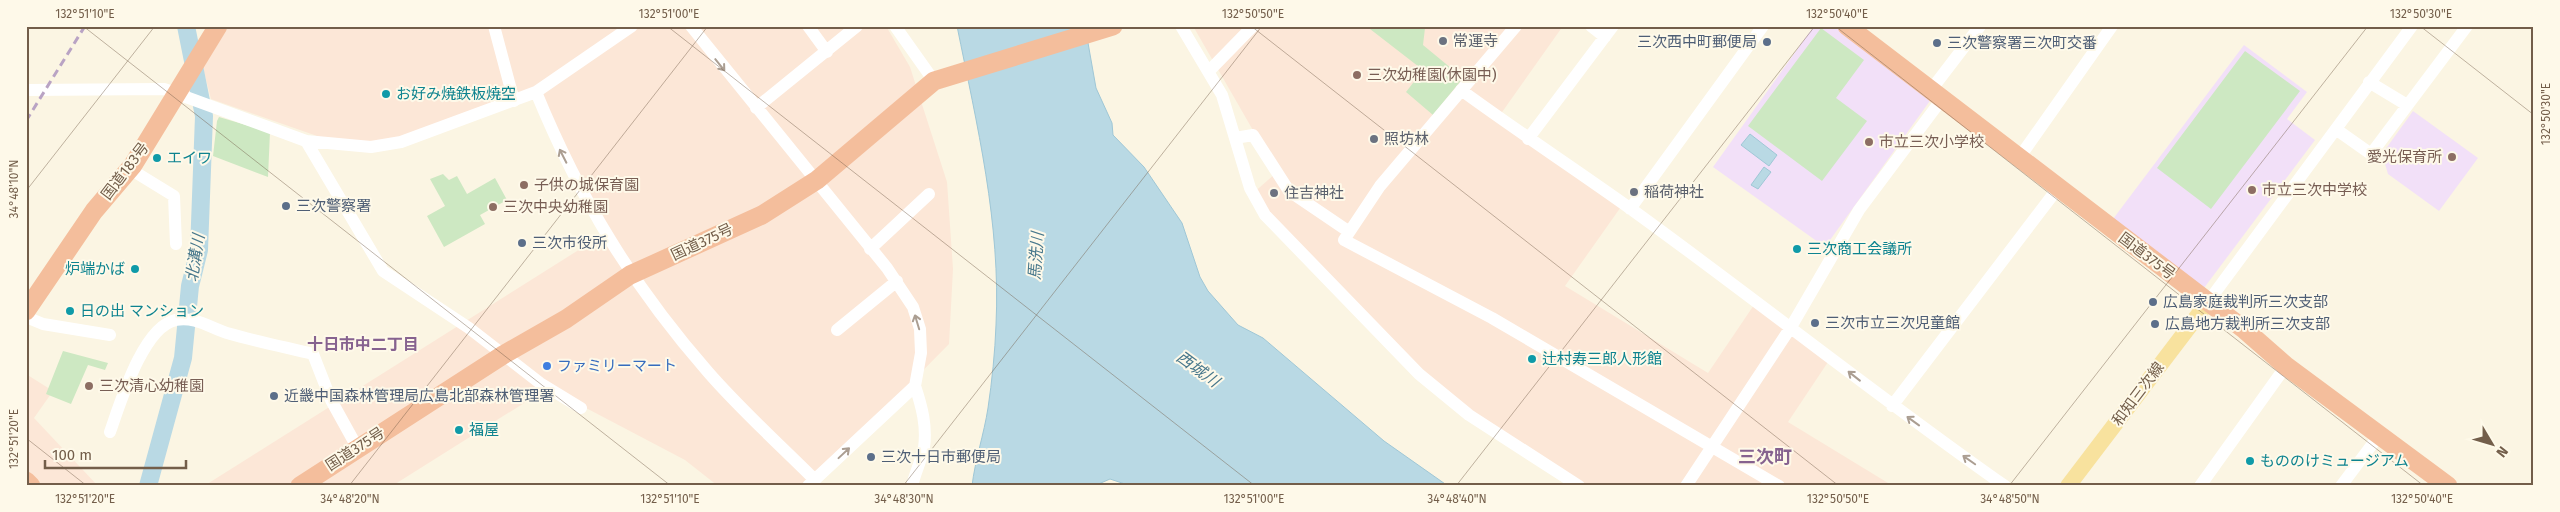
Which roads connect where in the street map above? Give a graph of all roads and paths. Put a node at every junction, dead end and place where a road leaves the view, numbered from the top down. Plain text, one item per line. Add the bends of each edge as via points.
1 (218, 26) edge
2 (494, 26) edge
3 (632, 26) edge
4 (691, 26) edge
5 (808, 26) edge
6 (857, 26) edge
7 (895, 26) edge
8 (907, 26) edge
9 (1114, 26) edge
10 (1181, 26) edge
11 (1253, 26) edge
12 (1516, 26) edge
13 (1591, 26) edge
14 (1764, 26) edge
15 (1847, 26) edge
16 (2112, 26) edge
17 (2412, 26) edge
18 (2467, 26) edge
19 (1979, 27) edge
20 (1609, 32) edge
21 (909, 44) junction
22 (827, 52) junction
23 (1209, 72) junction
24 (942, 78) junction
25 (2369, 82) junction
26 (26, 90) edge
27 (1461, 90) junction
28 (178, 92) junction
29 (536, 92) junction
30 (1936, 95) junction
31 (514, 101) junction
32 (2407, 105) junction
33 (756, 108) junction
34 (2337, 130) junction
35 (1234, 138) junction
36 (1528, 139) junction
37 (306, 141) junction
38 (2019, 158) junction
39 (130, 169) junction
40 (817, 180) junction
41 (2058, 188) junction
42 (928, 194) dead end
43 (1630, 209) junction
44 (1348, 232) junction
45 (176, 244) dead end
46 (870, 249) junction
47 (630, 274) junction
48 (896, 282) junction
49 (2208, 302) junction
50 (26, 311) edge
51 (26, 317) edge
52 (1791, 328) junction
53 (837, 330) dead end
54 (110, 335) dead end
55 (503, 354) junction
56 (2286, 366) junction
57 (916, 386) junction
58 (1892, 406) junction
59 (581, 408) dead end
60 (110, 432) dead end
61 (2380, 434) junction
62 (357, 447) junction
63 (1711, 447) junction
64 (26, 481) edge
65 (812, 483) edge
66 (31, 486) edge
67 (300, 486) edge
68 (912, 486) edge
69 (1579, 486) edge
70 (1686, 486) edge
71 (1779, 486) edge
72 (2005, 486) edge
73 (2068, 486) edge
74 (2200, 486) edge
75 (2340, 486) edge
76 (2448, 486) edge

1 - 28 highway, 国道183号
2 - 31 street
3 - 29 street
4 -> 33 street
5 - 22 street
6 - 22 street
7 - 21 street
8 - 21 street
9 - 24 highway, 国道375号
10 - 23 street
11 - 23 street
12 - 27 street
13 - 20 street
14 - 43 street
15 - 30 highway, 国道375号
16 - 38 street
17 - 25 street
18 - 32 street
19 - 30 street
20 - 36 street
21 - 24 street
22 - 33 street
23 - 35 street via 1222,95
24 - 40 highway, 国道375号
25 - 32 street
25 - 34 street
26 - 28 street via 164,89
27 - 36 street
27 - 44 street via 1380,186
28 - 37 street
28 - 39 highway, 国道183号
29 - 31 street
47 -> 29 street via 560,150
30 - 38 highway, 国道375号
30 - 52 street via 1859,210
31 - 37 street via 400,142 371,147
32 - 34 street via 2371,154
33 - 40 street
34 - 49 street
35 - 44 street via 1253,135 1289,191
35 - 69 street via 1250,188 1264,215 1419,374 1469,415
36 - 43 street
37 - 55 street via 384,271
38 - 41 highway, 国道375号
39 - 45 street via 174,196
39 - 50 highway, 国道183号 via 94,211
40 - 46 street
40 - 47 highway, 国道375号 via 762,214
41 - 49 highway, 国道375号
41 - 58 street
42 - 46 street
43 - 52 street
44 - 63 street via 1344,240 1492,318
46 - 48 street
47 - 55 highway, 国道375号 via 566,319
47 - 65 street via 708,373
48 - 53 street
57 -> 48 street via 921,353 920,328
49 - 56 highway, 国道375号
49 - 73 main road, 和知三次線
51 - 54 street via 44,324
58 -> 52 street
52 - 63 street
55 - 59 street via 540,383
55 - 62 highway, 国道375号
56 - 61 highway, 国道375号
56 - 74 street
65 -> 57 street
57 - 68 street via 925,425 924,449
72 -> 58 street
60 - 62 street via 129,381 153,334 175,320 185,320 313,354 331,400
61 - 75 street
61 - 76 highway, 国道375号
62 - 67 highway, 国道375号
63 - 70 street
63 - 71 street
64 - 66 highway

